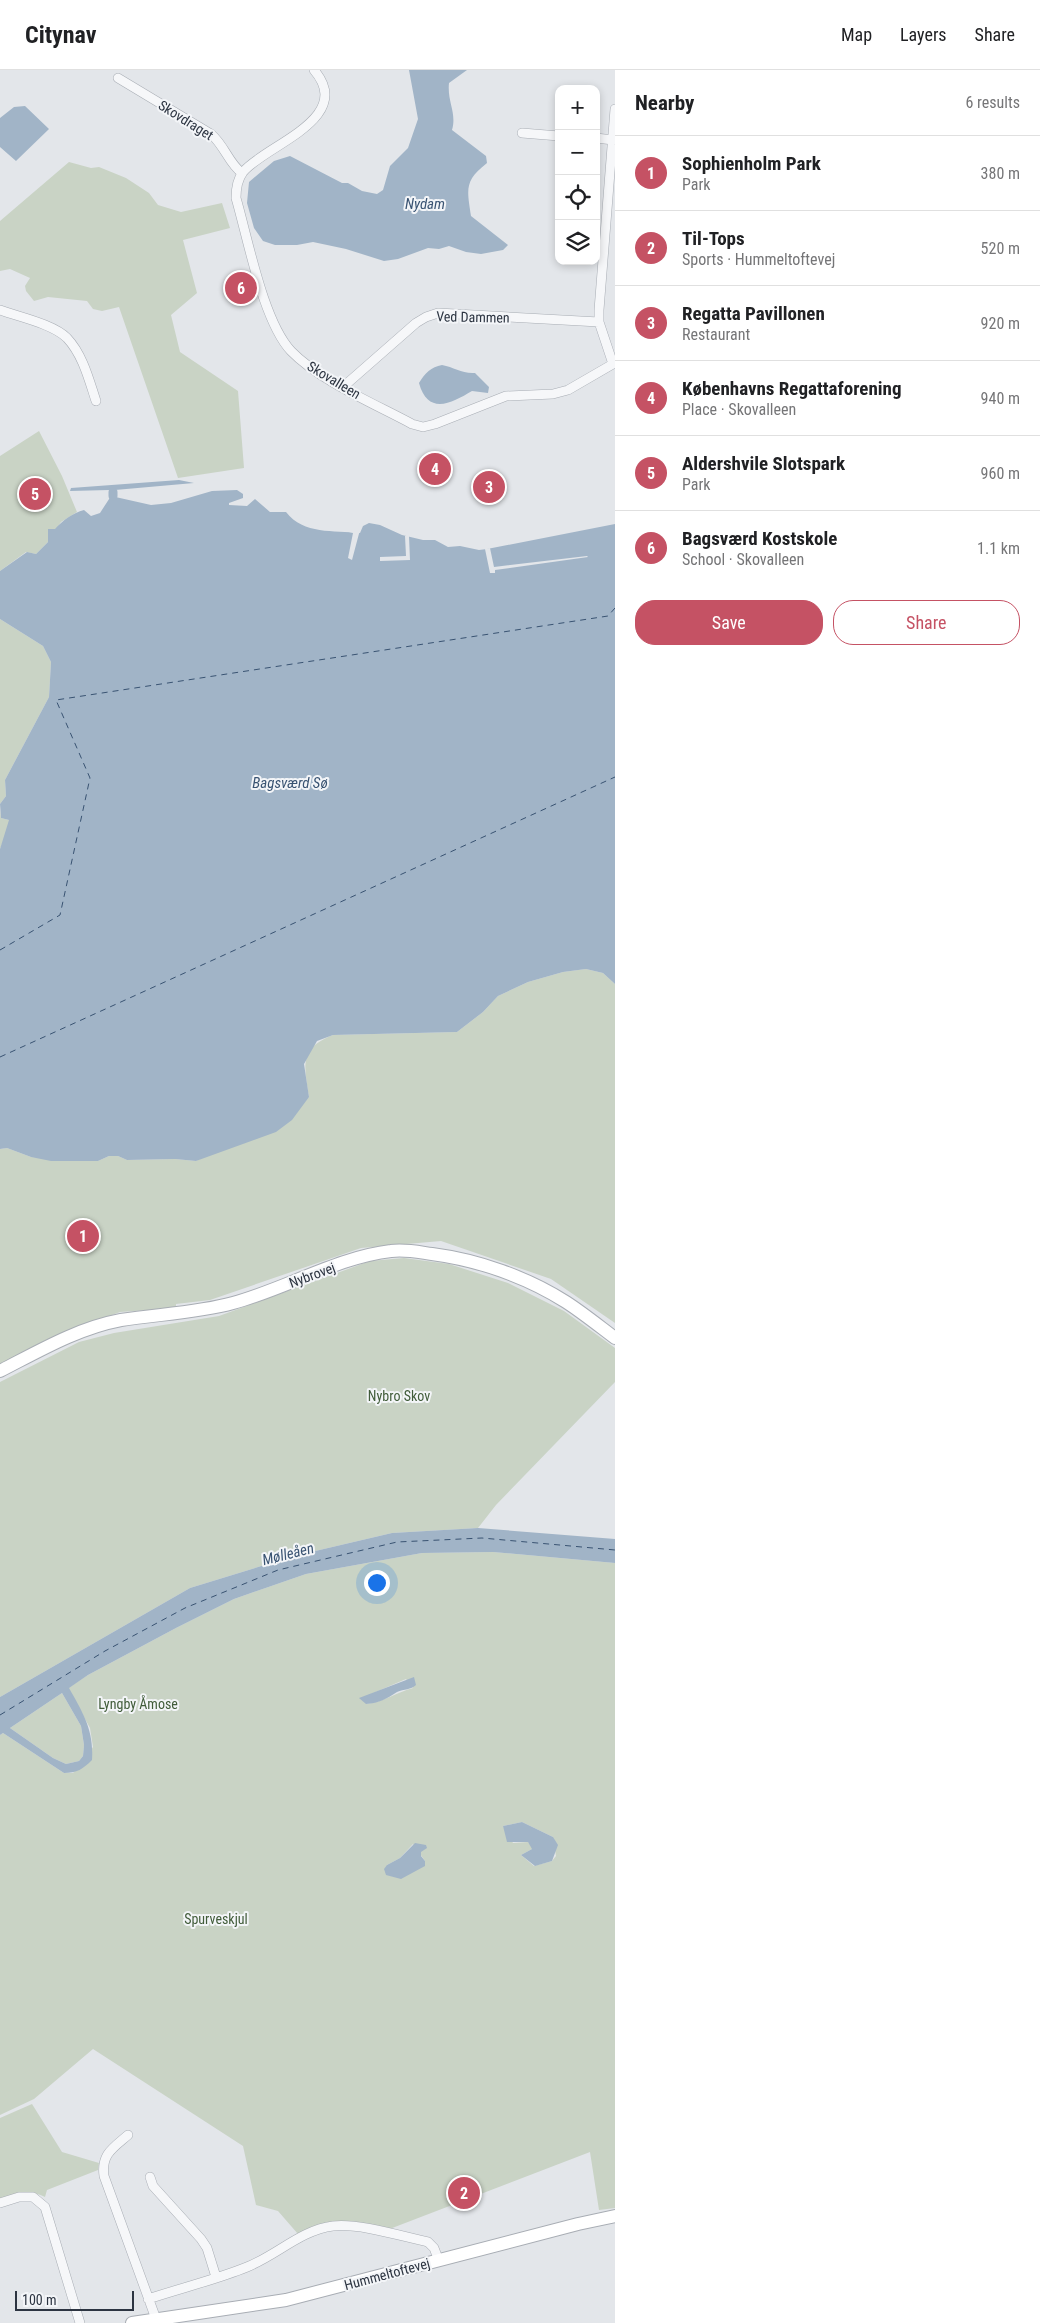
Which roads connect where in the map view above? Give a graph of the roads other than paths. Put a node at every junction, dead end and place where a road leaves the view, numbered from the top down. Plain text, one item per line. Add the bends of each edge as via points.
1 (314, 70) edge
2 (118, 78) dead end
3 (615, 109) edge
4 (522, 133) dead end
5 (555, 136) edge
6 (600, 138) edge
7 (613, 140) junction
8 (242, 173) junction
9 (0, 310) edge
10 (599, 322) junction
11 (343, 387) junction
12 (96, 401) dead end
13 (615, 1338) edge
14 (0, 1371) edge
15 (128, 2135) dead end
16 (150, 2177) dead end
17 (0, 2203) edge
18 (615, 2216) edge
19 (439, 2261) junction
20 (216, 2277) junction
21 (148, 2299) junction
22 (156, 2319) junction
23 (80, 2323) edge
24 (132, 2323) edge

1 - 8 street via 324,91 324,100 316,118
2 - 8 street, Skovdraget via 211,134
3 - 7 street
4 - 5 street
6 - 7 street
7 - 10 street
8 - 11 street, Skovalleen via 237,182 236,198 270,316 290,350 316,372
9 - 12 street via 66,337 82,361
10 - 11 street, Ved Dammen via 438,313 416,323
10 - 11 street, Skovalleen via 613,364 568,390 494,400 435,424 423,427 412,424
13 - 14 street, Nybrovej via 566,1301 535,1285 484,1265 404,1250 362,1257 235,1303 92,1328
15 - 21 street via 108,2153 102,2164
16 - 20 street via 154,2186 207,2248
17 - 23 street via 19,2197 33,2197 45,2207
18 - 19 street, Hummeltoftevej
19 - 20 street via 428,2242 332,2226 302,2235 266,2259
19 - 22 street, Hummeltoftevej via 286,2300
20 - 21 street
21 - 22 street
22 - 24 street, Hummeltoftevej

